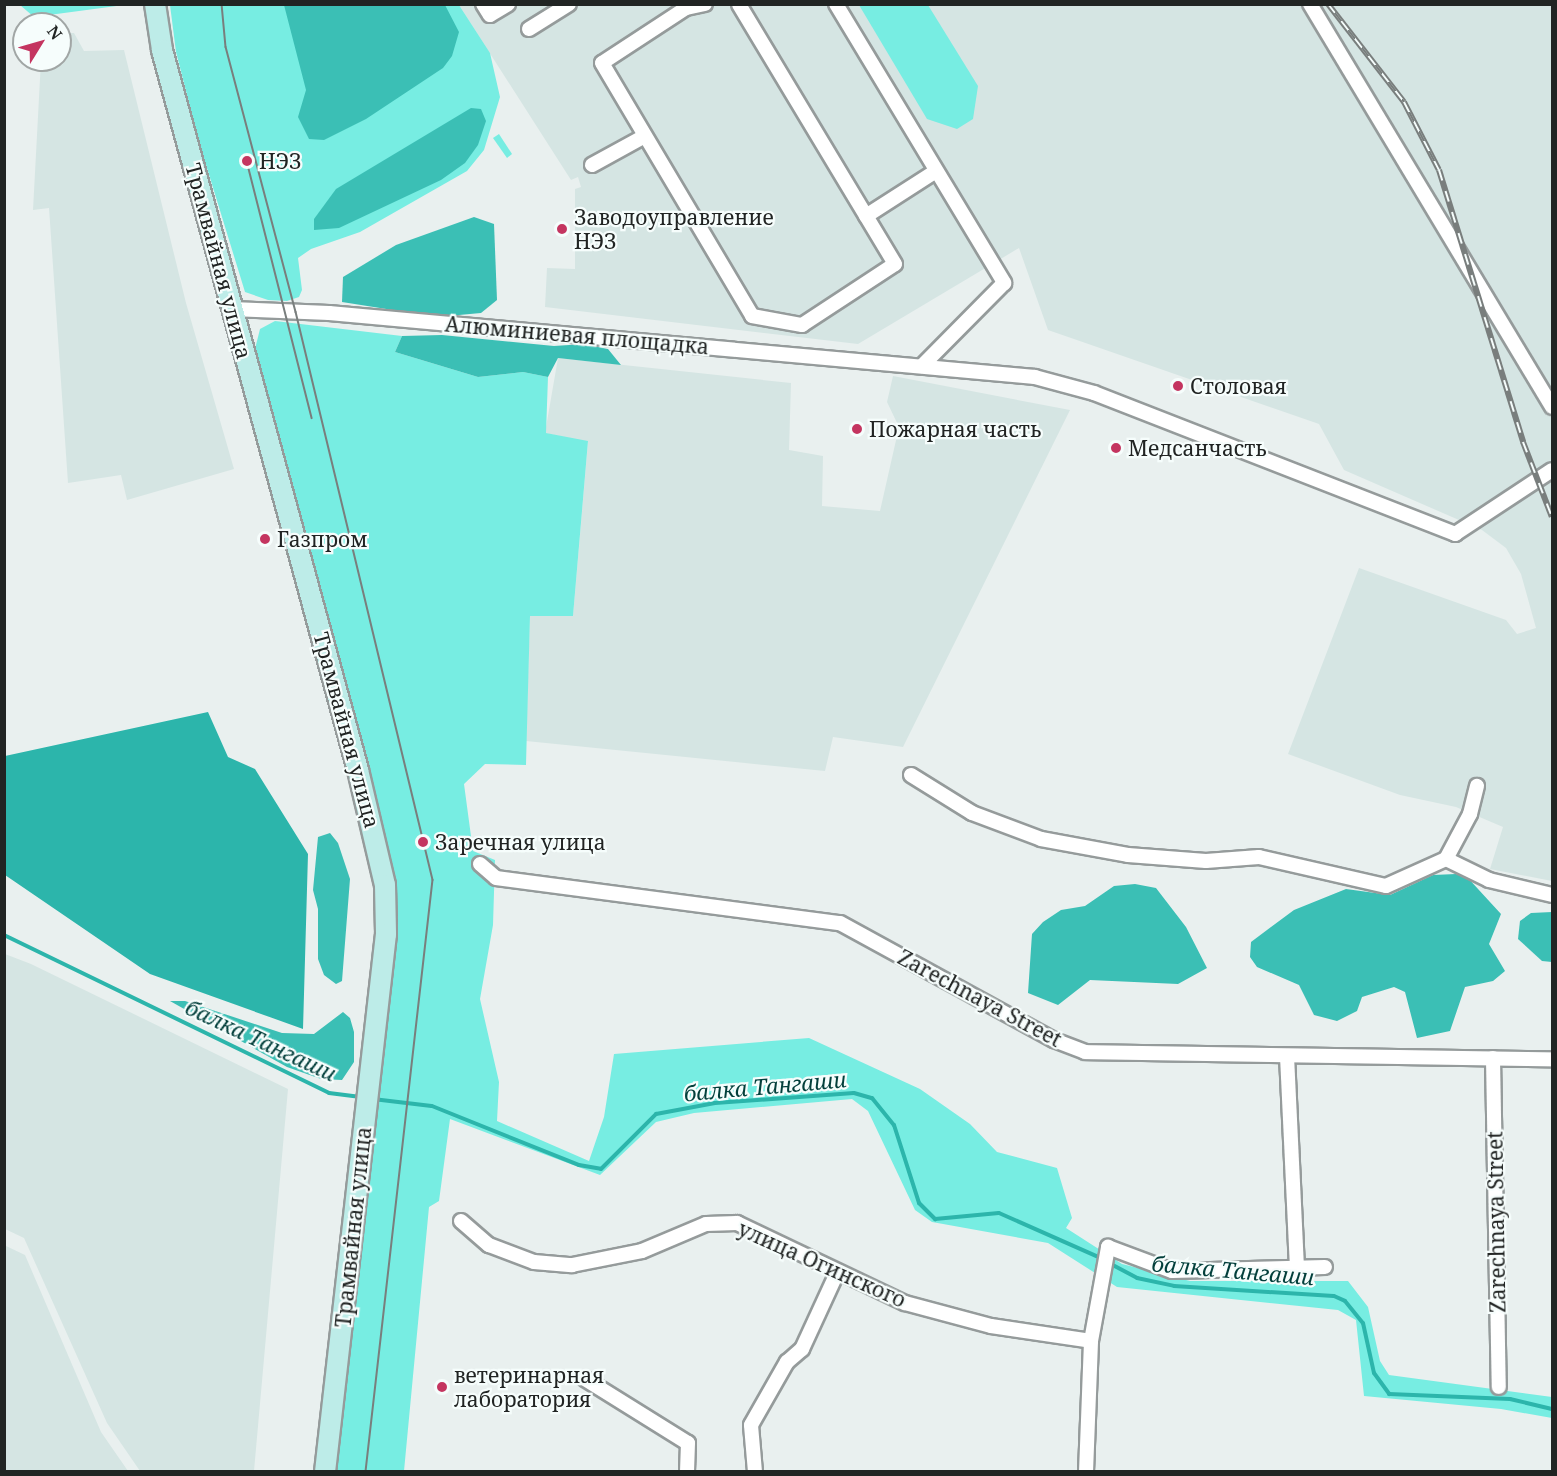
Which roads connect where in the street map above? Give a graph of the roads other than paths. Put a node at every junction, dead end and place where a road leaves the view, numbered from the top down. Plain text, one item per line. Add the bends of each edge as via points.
1 (155, 4) edge
2 (483, 4) edge
3 (508, 4) edge
4 (569, 4) edge
5 (705, 4) edge
6 (739, 4) edge
7 (836, 4) edge
8 (1310, 4) edge
9 (686, 6) edge
10 (529, 29) dead end
11 (645, 136) junction
12 (592, 165) dead end
13 (936, 171) junction
14 (866, 216) junction
15 (232, 309) junction
16 (922, 366) junction
17 (1552, 407) edge
18 (1552, 470) edge
19 (911, 774) dead end
20 (1477, 786) dead end
21 (1446, 859) junction
22 (480, 864) dead end
23 (1552, 895) edge
24 (1287, 1056) junction
25 (1493, 1058) junction
26 (1552, 1059) edge
27 (461, 1221) dead end
28 (1325, 1267) dead end
29 (1297, 1268) junction
30 (837, 1273) junction
31 (1091, 1341) junction
32 (585, 1379) dead end
33 (1499, 1387) dead end
34 (325, 1472) edge
35 (687, 1472) edge
36 (755, 1472) edge
37 (1086, 1472) edge

1 - 15 main road, Трамвайная улица via 162,50
2 - 3 street via 490,15
4 - 10 street
5 - 9 street
6 - 14 street
7 - 13 street
8 - 17 street
9 - 11 street via 602,63
11 - 12 street
11 - 14 street via 752,316 802,325 895,264
13 - 14 street
13 - 16 street via 1004,283
15 - 16 street, Алюминиевая площадка via 329,313
15 - 34 main road, Трамвайная улица via 358,770 385,885 386,934
16 - 18 street, Алюминиевая площадка via 1035,377 1094,393 1455,534
19 - 21 street via 972,813 1041,839 1128,855 1206,861 1259,857 1386,886
20 - 21 street via 1470,814
21 - 23 street via 1489,880
22 - 24 street, Zarechnaya Street via 496,878 840,923 1054,1040 1085,1052
24 - 25 street, Zarechnaya Street
24 - 29 street
25 - 26 street, Zarechnaya Street
25 - 33 street, Zarechnaya Street
27 - 30 street, улица Огинского via 489,1245 534,1262 572,1265 642,1251 706,1224 737,1223
28 - 29 street
29 - 31 street via 1172,1271 1108,1247
30 - 31 street, улица Огинского via 905,1303 991,1326
30 - 36 street via 802,1349 787,1362 751,1425
31 - 37 street
32 - 35 street via 688,1443

